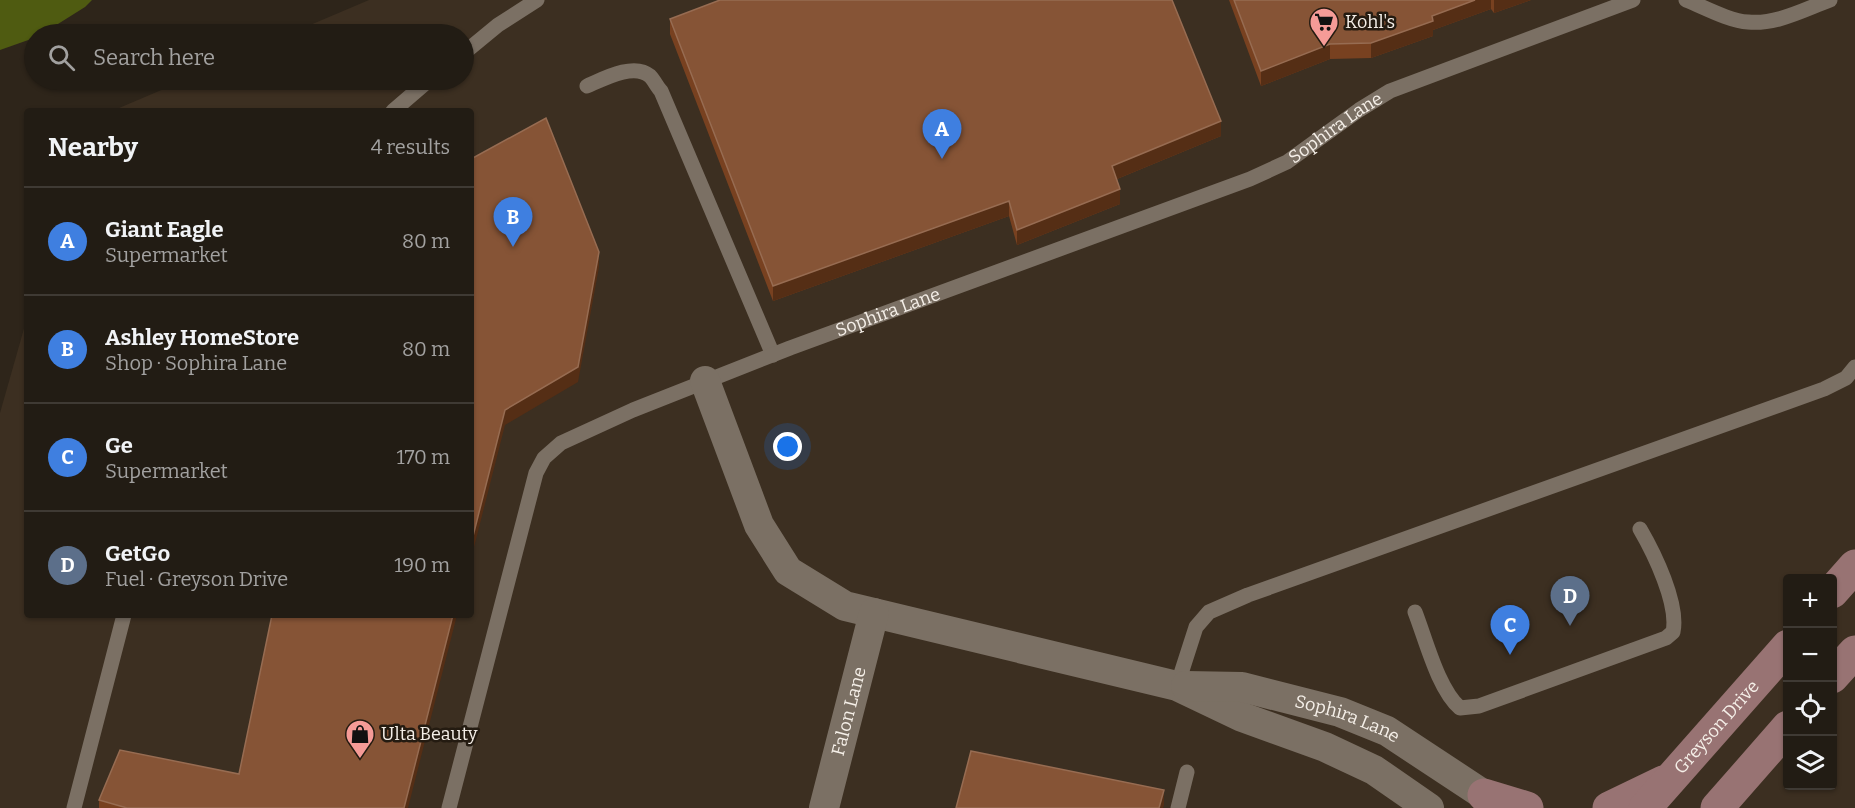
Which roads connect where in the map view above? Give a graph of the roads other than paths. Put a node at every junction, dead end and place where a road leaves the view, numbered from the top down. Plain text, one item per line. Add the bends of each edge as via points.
1 (537, 0) edge
2 (1633, 0) edge
3 (1686, 0) edge
4 (1830, 0) edge
5 (474, 44) edge
6 (587, 86) dead end
7 (417, 90) edge
8 (396, 108) edge
9 (773, 355) junction
10 (1855, 367) edge
11 (705, 381) junction
12 (1640, 529) dead end
13 (1855, 566) edge
14 (1837, 587) edge
15 (1415, 612) dead end
16 (874, 613) junction
17 (123, 618) edge
18 (1783, 652) edge
19 (1855, 652) edge
20 (1837, 672) edge
21 (1176, 686) junction
22 (1783, 733) edge
23 (1187, 772) dead end
24 (1672, 777) junction
25 (1490, 802) edge
26 (74, 808) edge
27 (449, 808) edge
28 (824, 808) edge
29 (1178, 808) edge
30 (1429, 808) edge
31 (1527, 808) edge
32 (1609, 808) edge
33 (1646, 808) edge
34 (1718, 808) edge

1 - 5 lane
2 - 9 lane, Sophira Lane via 1390,91 1287,162 1250,179
3 - 4 lane via 1739,21 1761,23
6 - 9 lane via 633,71 648,74 661,91
7 - 8 lane
9 - 11 lane, Sophira Lane
10 - 21 lane via 1846,378 1824,389 1209,612 1196,627
11 - 16 street, Sophira Lane via 759,525 788,571 845,606
11 - 27 lane via 561,443 544,458 536,473
12 - 15 lane via 1654,555 1675,615 1673,632 1666,638 1479,706 1460,708 1442,683
13 - 14 main road
16 - 21 street, Sophira Lane
16 - 28 street, Falon Lane
17 - 26 lane
18 - 24 main road, Greyson Drive
19 - 20 main road
21 - 25 street, Sophira Lane via 1242,687 1340,712 1388,731
21 - 30 street, Sophira Lane via 1242,717 1364,765
22 - 34 main road
23 - 29 lane
24 - 32 main road
24 - 33 main road, Greyson Drive
25 - 31 main road

